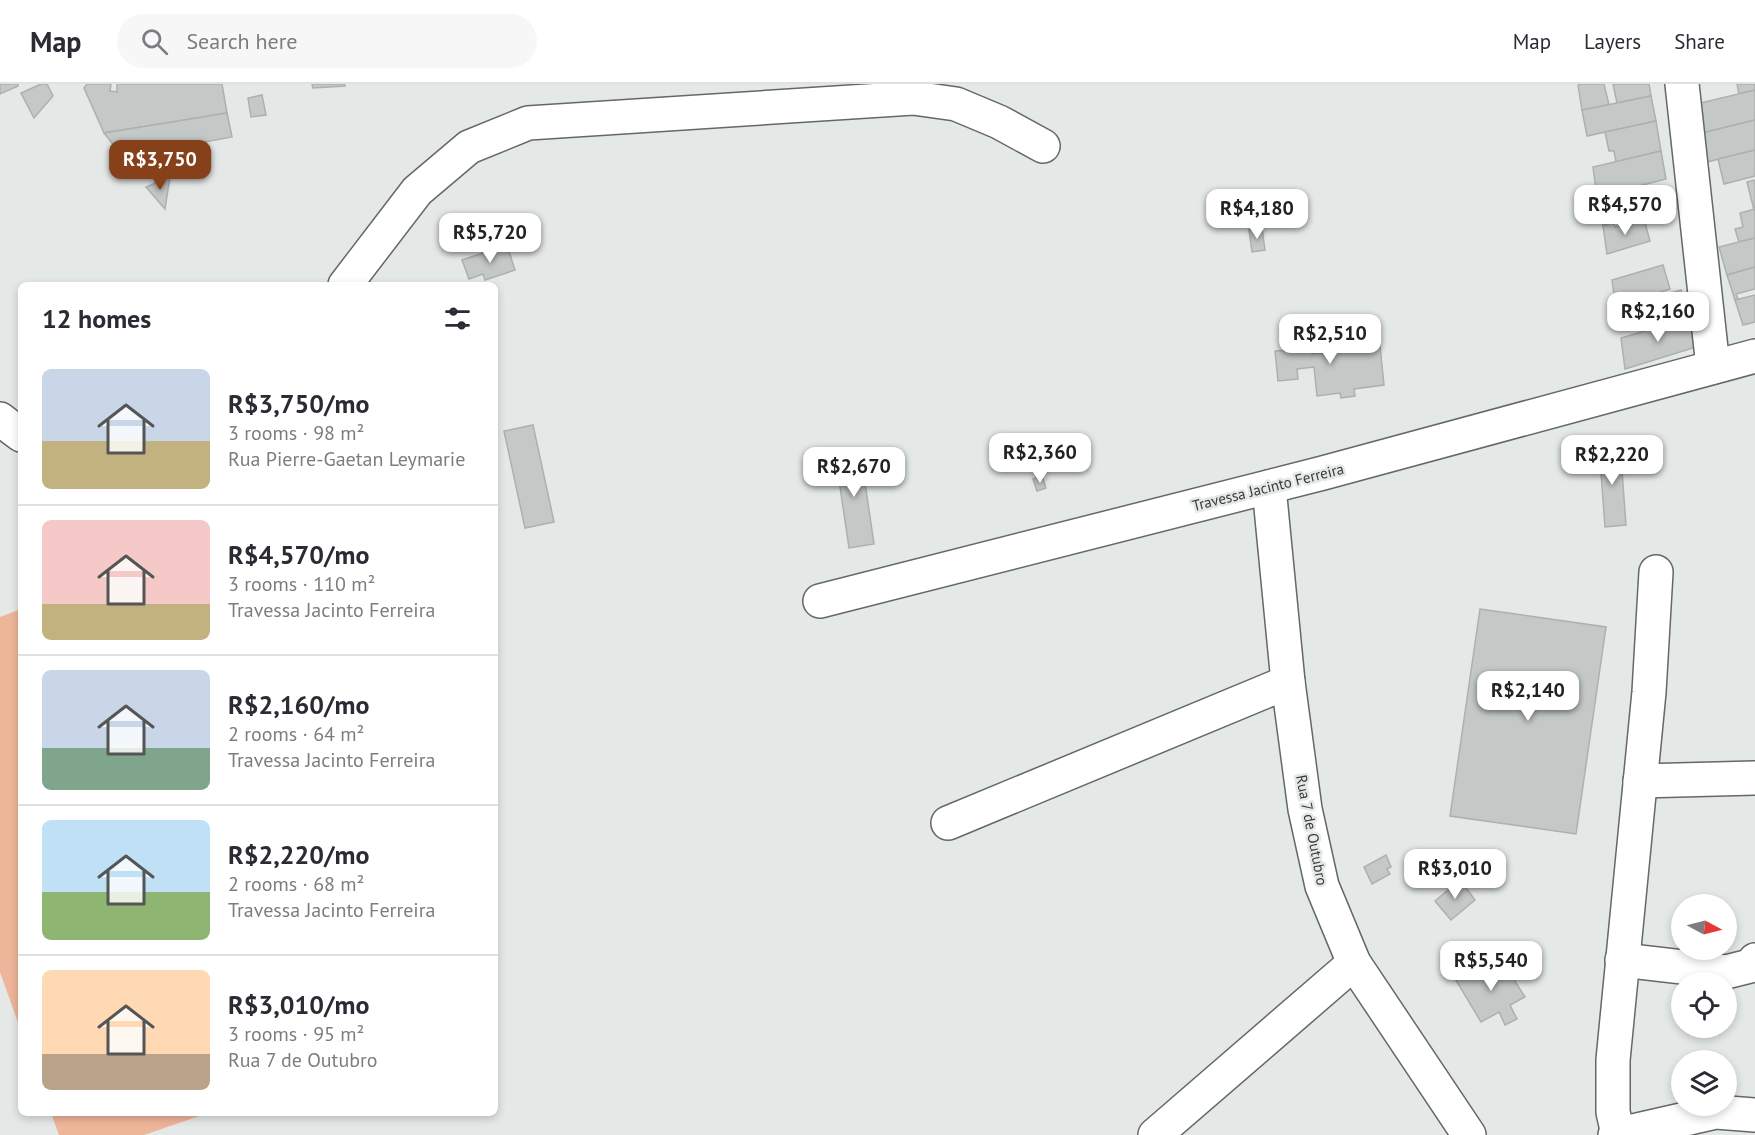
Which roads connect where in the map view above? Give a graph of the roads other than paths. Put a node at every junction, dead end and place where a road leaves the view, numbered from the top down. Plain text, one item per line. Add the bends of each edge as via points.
1 (1682, 84) edge
2 (1043, 146) dead end
3 (347, 282) edge
4 (1755, 356) edge
5 (1713, 367) junction
6 (0, 418) edge
7 (18, 433) edge
8 (1269, 486) junction
9 (1656, 572) dead end
10 (820, 600) dead end
11 (1288, 682) junction
12 (1755, 778) edge
13 (1640, 781) junction
14 (948, 823) dead end
15 (1623, 960) junction
16 (1755, 960) edge
17 (1354, 963) junction
18 (1755, 1115) edge
19 (1155, 1135) edge
20 (1469, 1135) edge
21 (1617, 1135) edge

1 - 5 street
2 - 3 street via 956,104 913,98 528,123 469,147 417,191
4 - 5 street, Travessa Jacinto Ferreira
5 - 8 street, Travessa Jacinto Ferreira
6 - 7 street
8 - 10 street, Travessa Jacinto Ferreira
8 - 11 street, Rua 7 de Outubro
9 - 13 street
11 - 14 street
11 - 17 street, Rua 7 de Outubro via 1305,809 1322,886
12 - 13 street
13 - 15 street
15 - 16 street via 1726,972 1750,966
15 - 21 street via 1612,1088
17 - 19 street
17 - 20 street, Rua 7 de Outubro
18 - 21 street via 1716,1113

